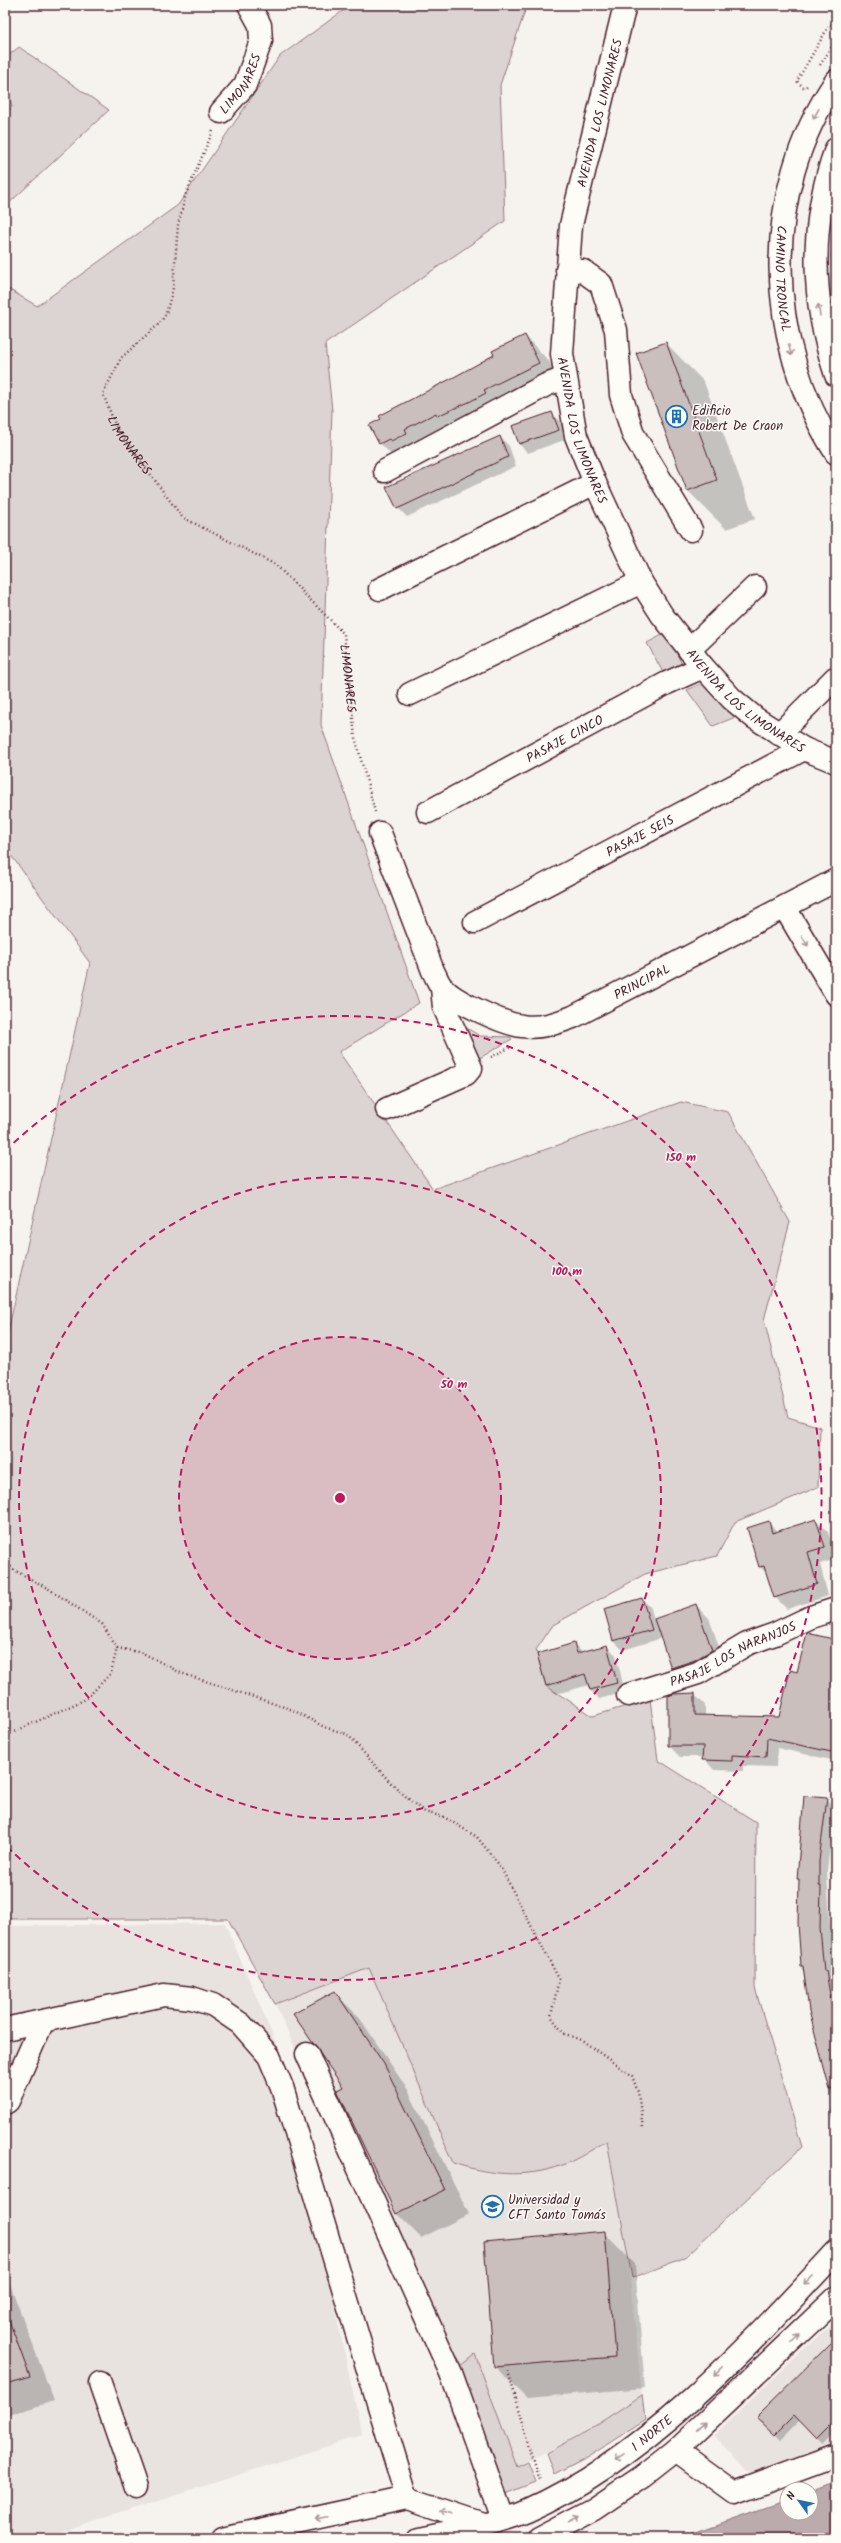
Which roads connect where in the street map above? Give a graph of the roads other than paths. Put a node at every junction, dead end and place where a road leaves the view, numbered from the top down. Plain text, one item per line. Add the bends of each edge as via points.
1 (248, 5) edge
2 (625, 5) edge
3 (836, 81) edge
4 (221, 112) road end
5 (836, 150) edge
6 (567, 270) junction
7 (836, 375) edge
8 (565, 378) junction
9 (836, 453) edge
10 (385, 471) dead end
11 (595, 483) junction
12 (691, 530) dead end
13 (641, 582) junction
14 (755, 587) dead end
15 (380, 589) dead end
16 (689, 650) junction
17 (702, 667) junction
18 (835, 678) dead end
19 (410, 694) dead end
20 (779, 734) junction
21 (804, 749) junction
22 (836, 762) edge
23 (428, 812) dead end
24 (380, 833) road end
25 (836, 880) edge
26 (785, 908) junction
27 (475, 922) dead end
28 (442, 988) junction
29 (836, 994) edge
30 (387, 1109) dead end
31 (836, 1609) edge
32 (628, 1695) dead end
33 (43, 2021) junction
34 (5, 2029) edge
35 (307, 2054) dead end
36 (5, 2103) edge
37 (836, 2252) edge
38 (836, 2298) edge
39 (100, 2383) dead end
40 (676, 2450) junction
41 (836, 2456) edge
42 (136, 2487) dead end
43 (407, 2498) junction
44 (493, 2521) junction
45 (222, 2538) edge
46 (418, 2538) edge
47 (539, 2538) edge

1 - 4 street, LIMONARES via 260,25 261,41 245,85
2 - 6 street, AVENIDA LOS LIMONARES via 571,225
3 -> 9 street, CAMINO TRONCAL via 813,121 800,152 790,185 780,253 781,295 790,349 810,407
7 -> 5 street via 822,327 816,268 820,209
6 - 8 street, AVENIDA LOS LIMONARES via 562,354
6 - 12 street via 583,271 601,284 616,330 621,396 633,434
8 - 10 street via 546,385
8 - 11 street, AVENIDA LOS LIMONARES via 576,436
11 - 13 street, AVENIDA LOS LIMONARES
11 - 15 street
13 - 16 street, AVENIDA LOS LIMONARES
13 - 19 street
14 - 16 street
16 - 17 street, AVENIDA LOS LIMONARES
17 - 20 street, AVENIDA LOS LIMONARES via 732,699
17 - 23 street, PASAJE CINCO via 667,683
18 - 20 street
20 - 21 street, AVENIDA LOS LIMONARES
21 - 22 street, AVENIDA LOS LIMONARES
21 - 27 street, PASAJE SEIS
24 - 28 street via 430,964
25 - 26 street, PRINCIPAL
26 - 28 street, PRINCIPAL via 554,1025 522,1026 496,1019 471,1007
26 -> 29 street
28 - 30 street via 444,1007 470,1068 466,1074
31 - 32 street, PASAJE LOS NARANJOS via 747,1644 698,1673
33 - 34 street
33 - 36 street
33 - 43 street via 164,1995 192,1998 213,2005 241,2024 269,2056 282,2087
35 - 44 street via 451,2373
37 -> 44 street, 1 NORTE via 684,2406 625,2454 547,2501 526,2511
40 -> 38 street
39 - 42 street
40 - 41 street via 735,2493
47 -> 40 street via 594,2508 643,2476
44 -> 43 street
43 -> 45 street
44 - 46 street, 1 NORTE

